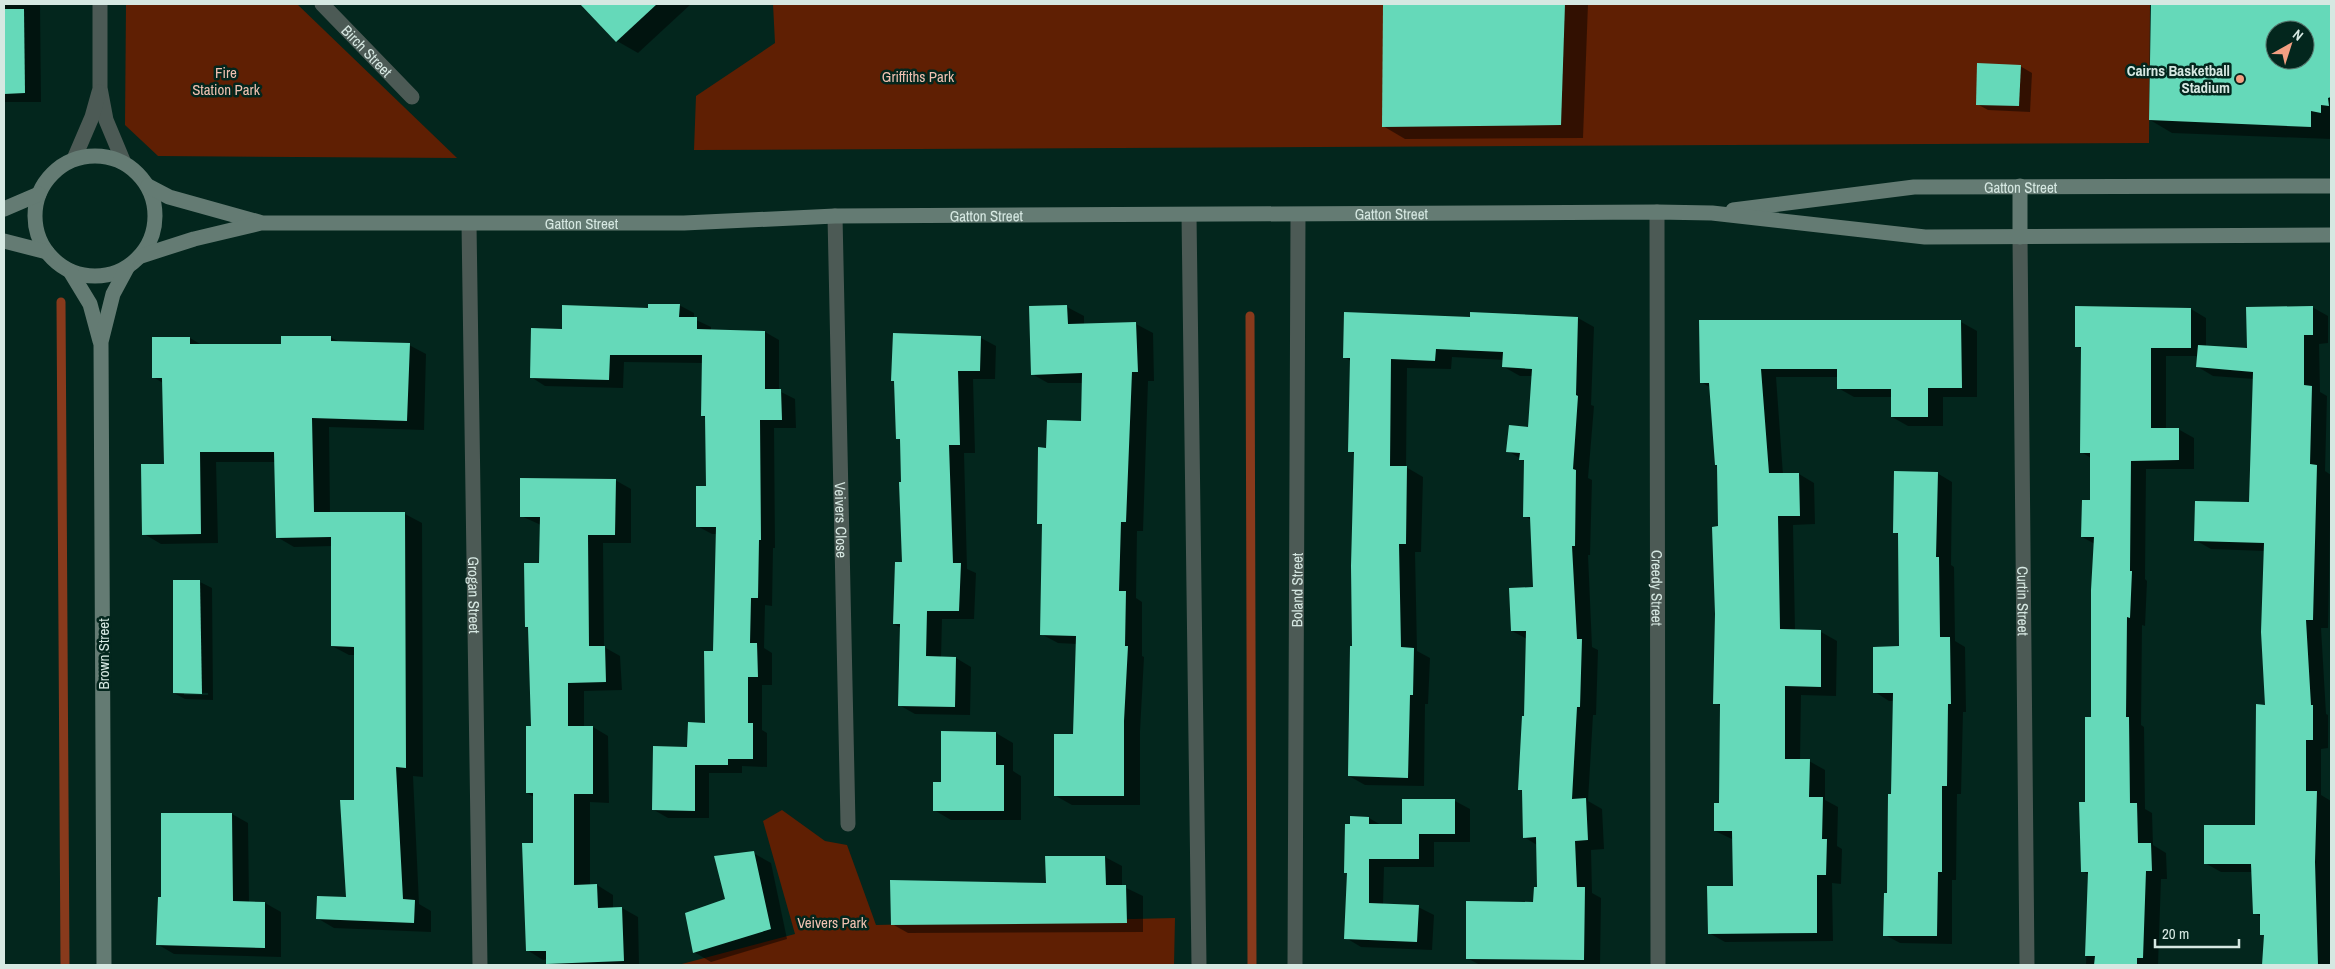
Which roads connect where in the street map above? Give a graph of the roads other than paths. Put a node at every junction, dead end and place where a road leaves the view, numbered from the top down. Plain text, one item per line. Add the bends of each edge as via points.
1 (100, 4) edge
2 (322, 4) edge
3 (100, 88) junction
4 (412, 97) dead end
5 (74, 159) junction
6 (124, 163) junction
7 (148, 186) junction
8 (2020, 186) junction
9 (2331, 186) edge
10 (39, 194) junction
11 (4, 208) edge
12 (1657, 212) junction
13 (1712, 213) junction
14 (1298, 214) junction
15 (1189, 215) junction
16 (835, 216) junction
17 (261, 223) junction
18 (469, 224) junction
19 (2331, 235) edge
20 (2020, 237) junction
21 (4, 241) edge
22 (47, 252) junction
23 (142, 256) junction
24 (127, 268) junction
25 (70, 271) junction
26 (101, 342) junction
27 (848, 824) dead end
28 (104, 965) edge
29 (480, 965) edge
30 (1199, 965) edge
31 (1295, 965) edge
32 (1658, 965) edge
33 (2027, 965) edge

1 - 3 street
2 - 4 street, Birch Street
3 - 5 street
3 - 6 street via 106,120
5 - 6 street via 108,157
5 - 10 street via 48,179
6 - 7 street
7 - 17 street via 178,199
7 - 23 street via 155,222 151,240
8 - 9 street, Gatton Street
8 - 13 street, Gatton Street via 1914,187
8 - 20 street
10 - 11 street
10 - 22 street via 35,208 36,224 39,239
12 - 13 street, Gatton Street
12 - 14 street, Gatton Street
12 - 32 street, Creedy Street
13 - 20 street, Gatton Street via 1904,236
14 - 15 street, Gatton Street
14 - 31 street, Boland Street
15 - 16 street, Gatton Street
15 - 30 street
16 - 18 street, Gatton Street via 684,223
16 - 27 street, Veivers Close
17 - 18 street, Gatton Street
17 - 23 street
18 - 29 street, Grogan Street
19 - 20 street, Gatton Street
20 - 33 street, Curtin Street
21 - 22 street
22 - 25 street
23 - 24 street
24 - 25 street via 98,276
24 - 26 street, Brown Street via 113,294
25 - 26 street, Brown Street via 90,304
26 - 28 street, Brown Street

